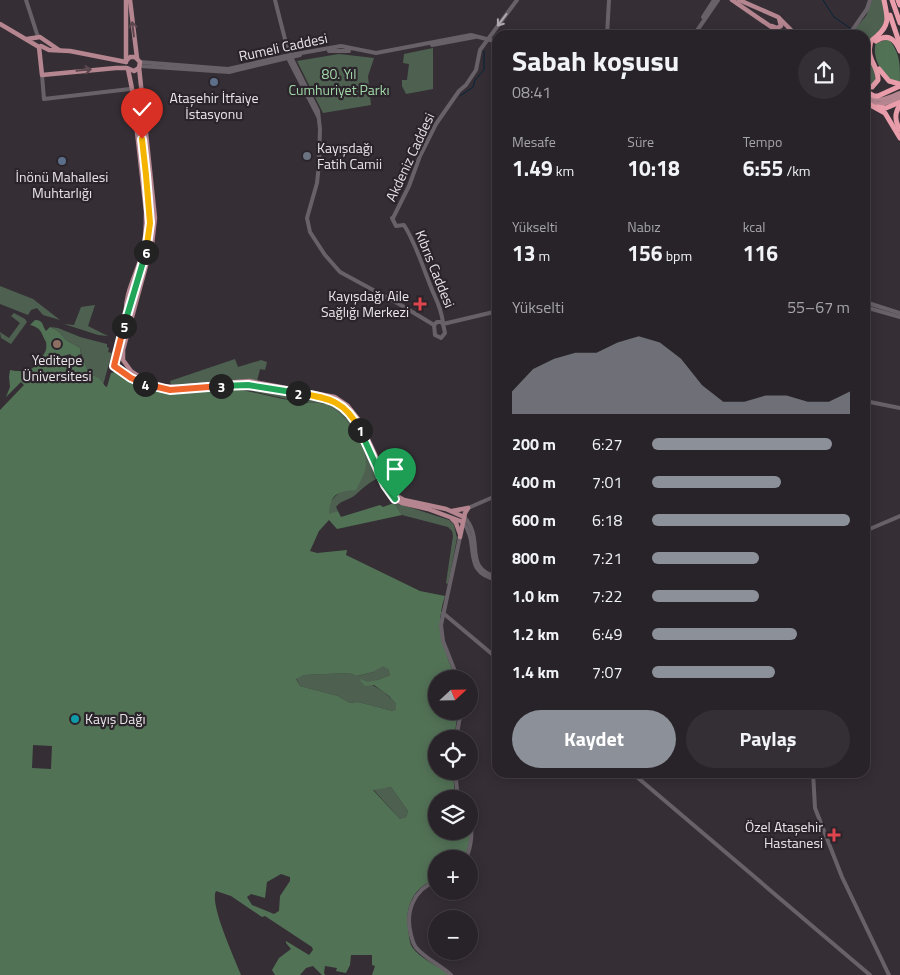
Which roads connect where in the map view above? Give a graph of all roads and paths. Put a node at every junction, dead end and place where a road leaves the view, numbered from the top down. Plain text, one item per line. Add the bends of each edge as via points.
1 (26, 0) edge
2 (126, 0) edge
3 (130, 0) edge
4 (275, 0) edge
5 (517, 0) edge
6 (609, 0) edge
7 (716, 0) edge
8 (732, 0) edge
9 (739, 0) edge
10 (870, 0) edge
11 (885, 0) edge
12 (892, 0) edge
13 (898, 0) edge
14 (900, 5) edge
15 (778, 17) junction
16 (900, 23) edge
17 (0, 24) edge
18 (771, 26) junction
19 (494, 30) edge
20 (608, 30) edge
21 (696, 30) edge
22 (777, 30) edge
23 (784, 30) edge
24 (792, 30) joint
25 (852, 30) edge
26 (492, 33) edge
27 (487, 40) junction
28 (492, 41) edge
29 (37, 43) junction
30 (870, 46) edge
31 (900, 46) edge
32 (62, 51) junction
33 (900, 51) edge
34 (289, 56) junction
35 (870, 57) edge
36 (126, 62) junction
37 (139, 63) junction
38 (127, 69) junction
39 (42, 75) junction
40 (900, 85) edge
41 (870, 87) edge
42 (130, 89) junction
43 (870, 94) edge
44 (870, 95) edge
45 (900, 95) edge
46 (870, 103) edge
47 (870, 104) edge
48 (900, 104) edge
49 (870, 105) edge
50 (135, 110) junction
51 (144, 112) junction
52 (900, 130) edge
53 (900, 138) edge
54 (404, 225) joint
55 (870, 304) edge
56 (870, 308) edge
57 (441, 309) junction
58 (492, 312) edge
59 (900, 313) edge
60 (900, 317) edge
61 (443, 323) junction
62 (435, 324) junction
63 (114, 361) junction
64 (124, 361) junction
65 (116, 368) junction
66 (870, 402) edge
67 (900, 408) edge
68 (492, 498) edge
69 (468, 508) junction
70 (460, 512) junction
71 (445, 515) junction
72 (900, 516) edge
73 (463, 524) junction
74 (870, 530) edge
75 (460, 537) joint
76 (492, 575) edge
77 (492, 577) edge
78 (444, 613) junction
79 (492, 654) edge
80 (454, 670) edge
81 (638, 778) edge
82 (813, 778) edge
83 (428, 886) edge
84 (451, 975) edge
85 (870, 975) edge
86 (889, 975) edge

1 - 29 street
2 - 36 main road
37 -> 3 main road
4 - 34 street
5 -> 19 street, Akdeniz Caddesi
6 - 20 street
7 - 21 street
8 - 18 main road
9 - 15 main road
10 - 25 street
11 - 30 highway via 887,24
11 - 31 highway
12 - 16 highway
13 - 14 highway
15 - 18 main road via 781,26
15 - 24 main road
17 - 29 main road
18 - 22 main road
23 - 24 main road via 787,27
26 -> 27 street, Akdeniz Caddesi
27 - 28 street, Rumeli Caddesi
27 - 34 street, Rumeli Caddesi via 471,35 376,55 341,50
27 - 54 street, Akdeniz Caddesi via 480,50 476,70 436,124 392,218 396,226
29 - 32 main road via 49,50
29 - 32 main road via 44,43 43,40
29 - 39 main road
32 - 36 main road
33 - 40 highway via 890,37 878,38 873,45 874,58 882,74
34 - 37 street, Rumeli Caddesi via 229,72
34 - 62 street via 316,104 320,129 317,183 307,218 310,232 340,272
35 - 41 highway via 879,75
36 - 37 main road via 130,57
36 - 38 main road
37 - 38 main road via 134,71
37 - 51 main road
39 -> 38 main road via 102,68
38 - 42 main road
39 - 42 street via 44,99
40 - 43 highway via 878,96
42 - 50 main road
44 - 45 main road via 883,100
45 - 46 main road via 890,102 877,105
47 - 53 highway via 885,113
48 - 49 highway via 881,108
48 - 52 highway via 896,114
50 - 51 main road
50 - 63 main road via 146,228
51 - 64 main road via 154,238 123,350
54 - 57 street, Kıbrıs Caddesi
55 - 59 street
56 - 60 street
57 - 61 street, Kıbrıs Caddesi
57 - 62 street
58 - 61 street
61 - 62 street
61 - 62 street via 445,333 441,338 435,335
63 - 64 main road via 117,358
63 - 65 main road
64 - 65 main road via 121,368
64 - 70 main road via 135,376 161,386 249,381 335,397 359,420 397,496
65 - 71 main road via 148,386 170,390 240,384 333,400 356,422 385,485 396,500
66 - 67 street
68 - 69 street
69 - 70 main road
69 - 73 main road
70 - 73 main road
71 - 73 main road
71 - 73 main road
72 - 74 street
73 - 75 main road
73 - 76 street via 474,532 477,564
73 - 77 street via 470,533 475,566 482,575
75 - 78 street
78 - 79 street
78 - 80 street via 443,641
81 - 85 street
82 - 86 street via 815,808 842,877
83 - 84 street via 415,897 410,909 414,945

